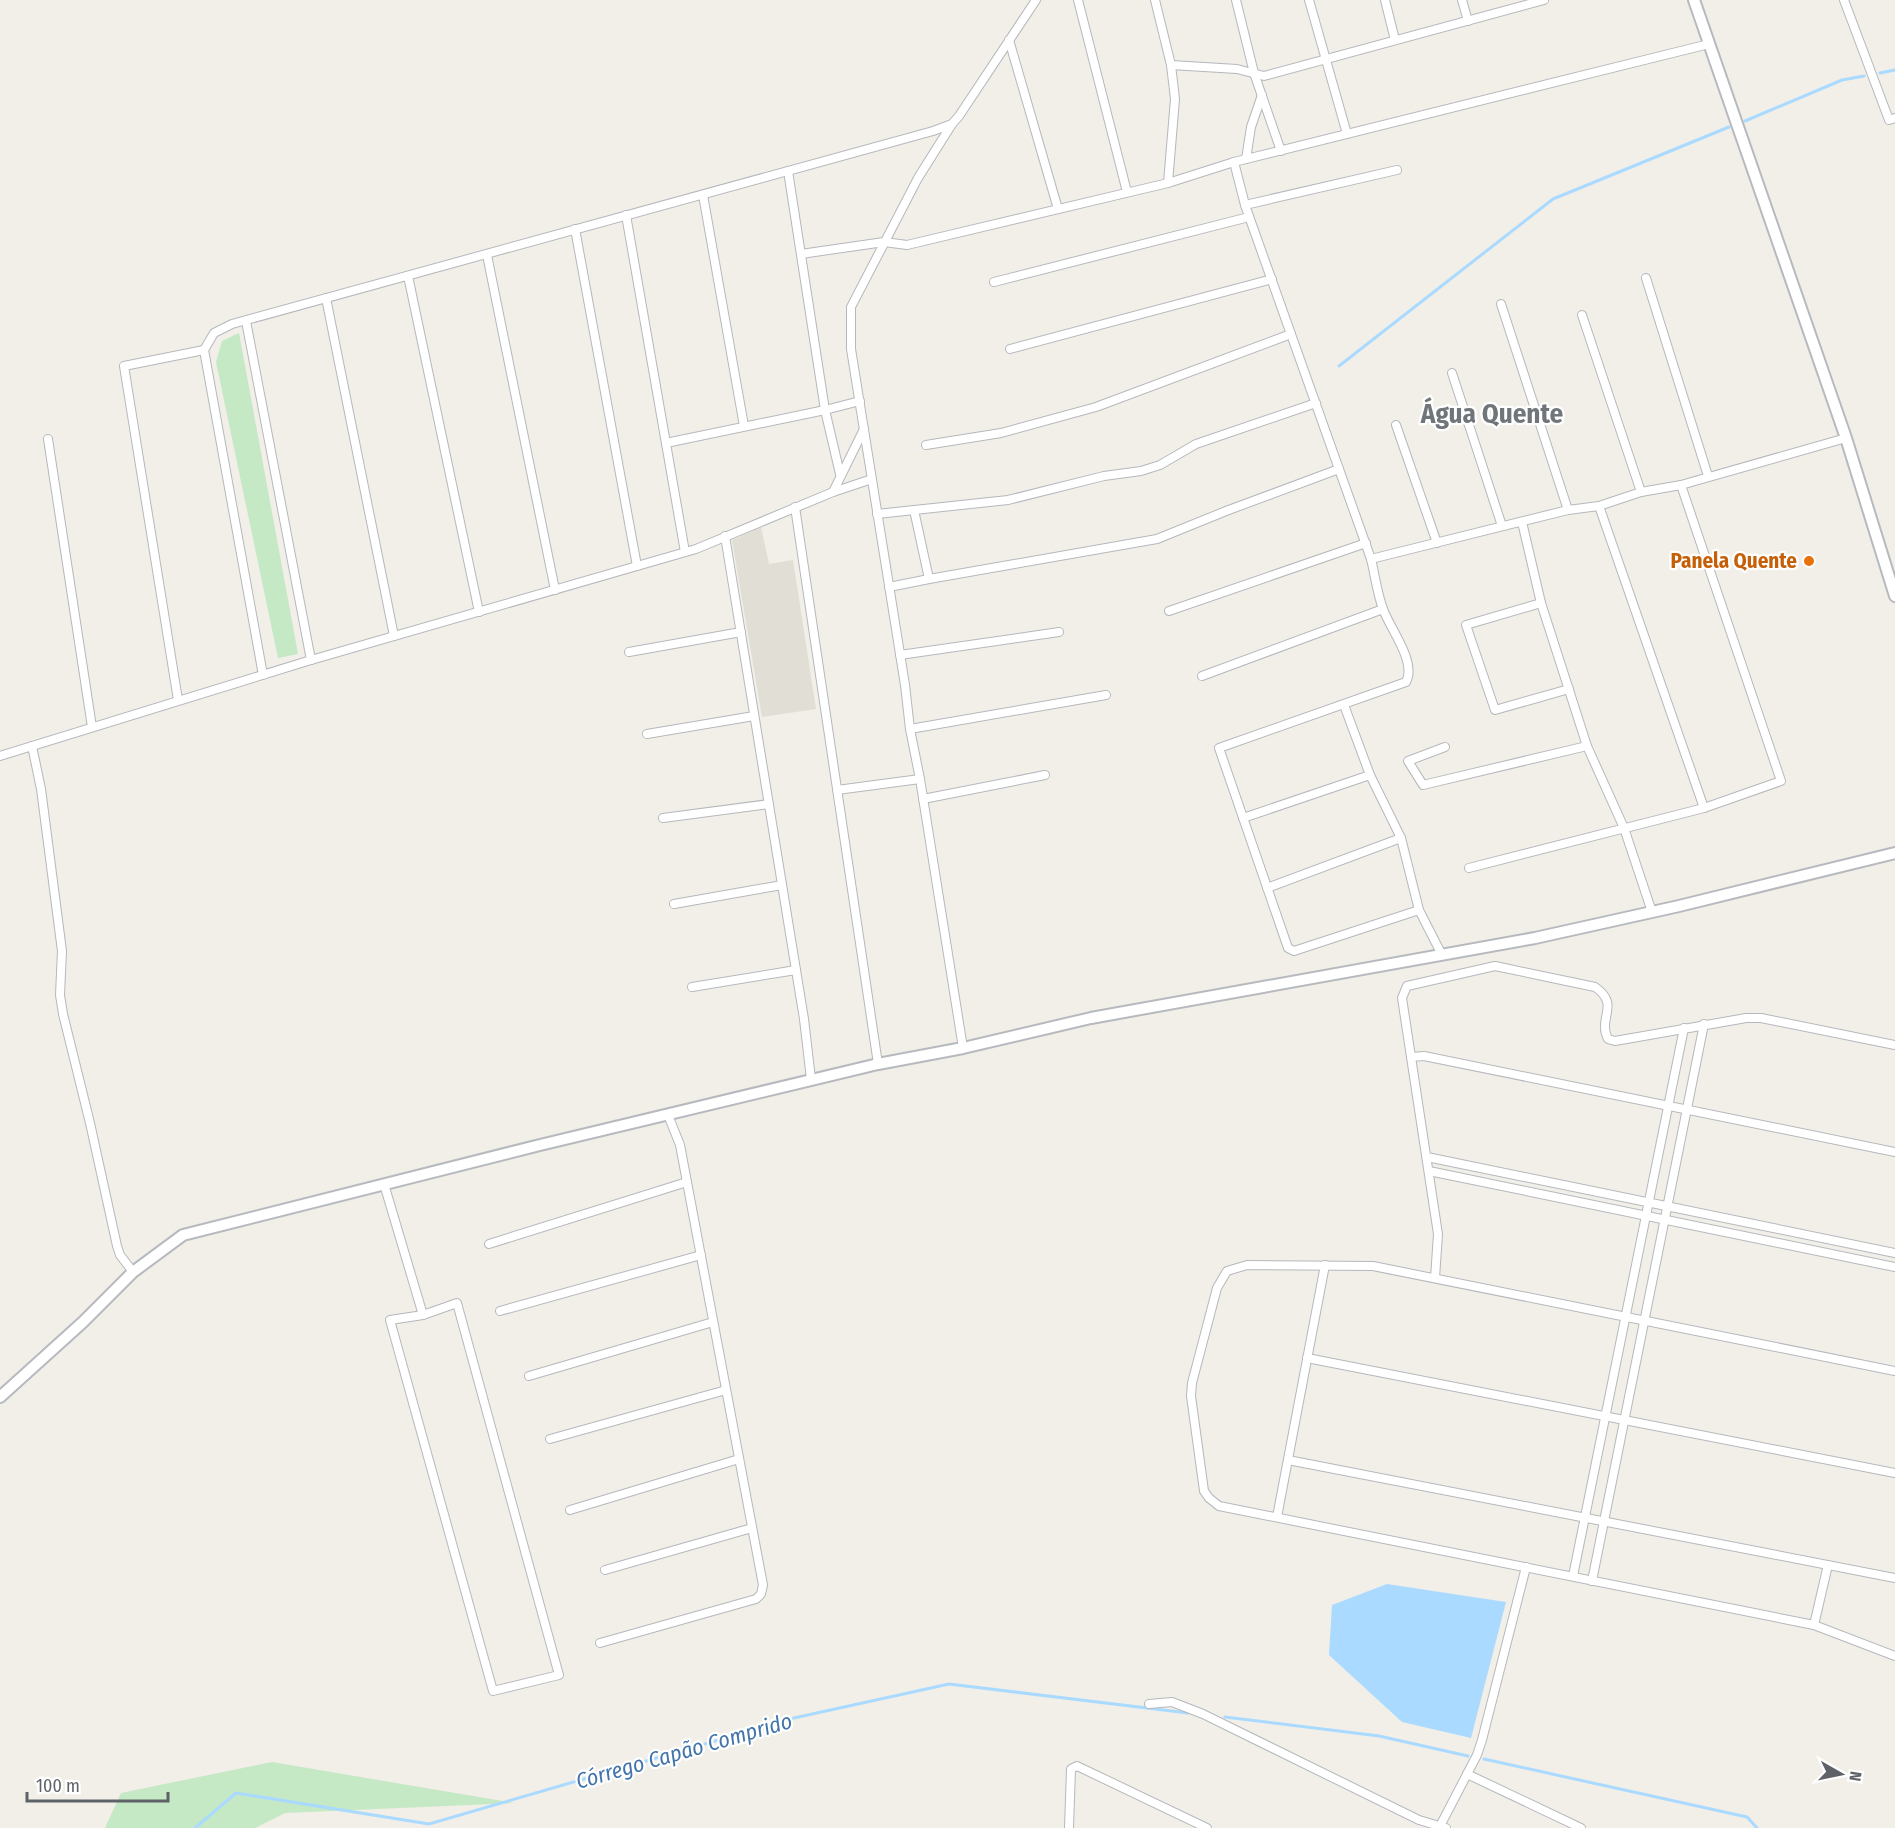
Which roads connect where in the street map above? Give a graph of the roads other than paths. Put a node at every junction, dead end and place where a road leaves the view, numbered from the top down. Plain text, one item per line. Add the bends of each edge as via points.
1 (1036, 0) edge
2 (1078, 0) edge
3 (1155, 0) edge
4 (1236, 0) edge
5 (1309, 0) edge
6 (1385, 0) edge
7 (1462, 0) edge
8 (1544, 0) edge
9 (1694, 0) edge
10 (1844, 0) edge
11 (1532, 2) edge
12 (1468, 21) junction
13 (1010, 40) junction
14 (1395, 40) junction
15 (1709, 44) junction
16 (1326, 59) junction
17 (1171, 65) junction
18 (1254, 73) junction
19 (1262, 95) junction
20 (1895, 118) edge
21 (952, 124) junction
22 (1347, 134) junction
23 (1281, 151) junction
24 (1246, 159) junction
25 (1234, 162) junction
26 (1397, 170) dead end
27 (788, 171) junction
28 (1168, 183) junction
29 (1127, 192) junction
30 (703, 195) junction
31 (1245, 205) junction
32 (1058, 209) junction
33 (626, 215) junction
34 (1249, 217) junction
35 (575, 230) junction
36 (884, 242) junction
37 (801, 254) junction
38 (487, 255) junction
39 (408, 276) junction
40 (1646, 278) dead end
41 (1272, 279) junction
42 (994, 282) dead end
43 (326, 298) junction
44 (1501, 304) dead end
45 (1582, 315) dead end
46 (246, 321) junction
47 (1292, 334) junction
48 (1010, 349) dead end
49 (204, 350) junction
50 (1452, 373) dead end
51 (860, 401) junction
52 (1316, 403) junction
53 (825, 410) junction
54 (1396, 425) dead end
55 (744, 426) junction
56 (864, 429) junction
57 (1846, 438) junction
58 (48, 439) dead end
59 (666, 443) junction
60 (926, 445) dead end
61 (1339, 469) junction
62 (840, 474) junction
63 (1708, 476) junction
64 (872, 479) junction
65 (1681, 485) junction
66 (833, 492) junction
67 (1641, 492) junction
68 (1599, 506) junction
69 (795, 507) junction
70 (914, 510) junction
71 (1568, 510) junction
72 (877, 514) junction
73 (1522, 522) junction
74 (1502, 526) junction
75 (725, 536) junction
76 (1366, 543) junction
77 (1437, 543) junction
78 (685, 552) junction
79 (1371, 559) junction
80 (637, 566) junction
81 (929, 579) junction
82 (889, 587) junction
83 (555, 590) junction
84 (1895, 596) edge
85 (1541, 603) junction
86 (1383, 609) junction
87 (1169, 611) dead end
88 (479, 612) junction
89 (741, 632) junction
90 (1059, 632) dead end
91 (394, 636) junction
92 (629, 652) dead end
93 (900, 655) junction
94 (311, 660) junction
95 (264, 675) junction
96 (1202, 676) dead end
97 (1569, 689) junction
98 (1106, 695) dead end
99 (178, 700) junction
100 (1344, 705) junction
101 (754, 716) junction
102 (92, 727) junction
103 (910, 729) junction
104 (647, 734) dead end
105 (32, 746) junction
106 (1587, 746) junction
107 (1445, 747) dead end
108 (0, 756) edge
109 (1045, 775) dead end
110 (1370, 775) junction
111 (920, 779) junction
112 (837, 790) junction
113 (923, 799) junction
114 (769, 804) junction
115 (1704, 808) junction
116 (663, 818) dead end
117 (1243, 818) junction
118 (1624, 828) junction
119 (1401, 838) junction
120 (1895, 853) edge
121 (1469, 868) dead end
122 (782, 885) junction
123 (1267, 888) junction
124 (674, 904) dead end
125 (1419, 910) junction
126 (1652, 912) junction
127 (1442, 955) junction
128 (796, 970) junction
129 (692, 987) dead end
130 (1704, 1024) junction
131 (1684, 1028) junction
132 (1895, 1045) edge
133 (963, 1048) junction
134 (1412, 1057) junction
135 (878, 1064) junction
136 (811, 1079) junction
137 (1668, 1105) junction
138 (1687, 1109) junction
139 (668, 1115) junction
140 (1895, 1152) edge
141 (1427, 1157) junction
142 (1429, 1172) junction
143 (687, 1182) junction
144 (384, 1184) junction
145 (1648, 1203) junction
146 (1668, 1207) junction
147 (1647, 1216) junction
148 (1666, 1220) junction
149 (489, 1244) dead end
150 (1895, 1253) edge
151 (701, 1255) junction
152 (1325, 1265) junction
153 (1895, 1266) edge
154 (133, 1272) junction
155 (1435, 1278) junction
156 (500, 1311) dead end
157 (423, 1315) junction
158 (1626, 1317) junction
159 (1645, 1320) junction
160 (713, 1322) junction
161 (1307, 1358) junction
162 (1895, 1371) edge
163 (529, 1376) dead end
164 (726, 1390) junction
165 (0, 1397) edge
166 (1606, 1416) junction
167 (1625, 1419) junction
168 (550, 1439) dead end
169 (739, 1458) junction
170 (1288, 1460) junction
171 (1895, 1473) edge
172 (570, 1510) dead end
173 (1277, 1517) junction
174 (1585, 1518) junction
175 (1604, 1522) junction
176 (752, 1528) junction
177 (1828, 1565) junction
178 (1526, 1567) junction
179 (604, 1570) dead end
180 (1573, 1576) junction
181 (1895, 1578) edge
182 (1592, 1581) junction
183 (1814, 1625) junction
184 (600, 1643) dead end
185 (1895, 1656) edge
186 (1149, 1704) dead end
187 (1467, 1774) junction
188 (1419, 1820) junction
189 (1442, 1827) edge
190 (1068, 1828) edge
191 (1207, 1828) edge
192 (1415, 1828) edge
193 (1581, 1828) edge

1 - 13 street
2 - 29 street
3 - 17 street
4 - 18 street
5 - 16 street
6 - 14 street
7 - 12 street
8 - 11 street
9 - 15 street
10 - 20 street via 1889,120
11 - 12 street
12 - 14 street
13 - 21 street
13 - 32 street
14 - 16 street
15 - 22 street
15 - 57 street
16 - 18 street via 1264,75
16 - 22 street
17 - 18 street
17 - 28 street via 1175,99
18 - 19 street
19 - 23 street
19 - 24 street
21 - 27 street
21 - 36 street
22 - 23 street
23 - 24 street
24 - 25 street
25 - 28 street
25 - 31 street
26 - 31 street
27 - 30 street
27 - 37 street
28 - 29 street
29 - 32 street
30 - 33 street
30 - 55 street
31 - 34 street
32 - 36 street via 907,245
33 - 35 street
33 - 59 street
34 - 41 street
34 - 42 street
35 - 38 street
35 - 80 street
36 - 37 street
36 - 51 street via 851,307 851,349
37 - 53 street
38 - 39 street
38 - 83 street
39 - 43 street
39 - 88 street
40 - 63 street
41 - 47 street
41 - 48 street
43 - 46 street
43 - 91 street
44 - 71 street
45 - 67 street
46 - 49 street via 214,333
46 - 94 street
47 - 52 street
47 - 60 street via 1096,407 1001,434
49 - 95 street
49 - 99 street via 124,366
50 - 74 street
51 - 53 street
51 - 56 street
52 - 61 street
52 - 70 street via 1196,444 1141,471 1008,500
53 - 55 street
53 - 62 street
54 - 77 street
55 - 59 street
56 - 62 street
56 - 64 street
57 - 63 street
57 - 84 street
58 - 102 street
59 - 78 street
61 - 76 street
61 - 81 street via 1156,539
62 - 66 street
63 - 65 street
64 - 66 street
64 - 72 street
65 - 67 street
65 - 115 street via 1781,781
66 - 69 street
67 - 68 street
68 - 71 street
68 - 115 street
69 - 75 street
69 - 112 street
70 - 72 street
70 - 81 street
71 - 73 street
72 - 82 street
73 - 74 street
73 - 85 street
74 - 77 street
75 - 78 street
75 - 89 street
76 - 79 street
76 - 87 street
77 - 79 street
78 - 80 street
79 - 86 street
80 - 83 street
81 - 82 street
82 - 93 street
83 - 88 street
85 - 97 street
85 - 97 street via 1466,625 1495,710
86 - 96 street
86 - 100 street via 1408,661 1409,676 1406,682
88 - 91 street
89 - 92 street
89 - 101 street
90 - 93 street
91 - 94 street
93 - 103 street
94 - 95 street
95 - 99 street
97 - 106 street
98 - 103 street
99 - 102 street
100 - 110 street
100 - 117 street via 1219,748
101 - 104 street
101 - 114 street
102 - 105 street
103 - 111 street
105 - 108 street
105 - 154 street via 62,951 63,1014 117,1246
106 - 107 street via 1423,785 1408,761
106 - 118 street
109 - 113 street
110 - 117 street
110 - 119 street
111 - 112 street
111 - 113 street
112 - 135 street
113 - 133 street
114 - 116 street
114 - 122 street
115 - 118 street
117 - 123 street
118 - 121 street
118 - 126 street
119 - 123 street
119 - 125 street
120 - 126 street
122 - 124 street
122 - 128 street
123 - 125 street via 1288,948 1294,951
125 - 127 street
126 - 127 street
127 - 133 street via 1091,1018
128 - 129 street
128 - 136 street
130 - 131 street
130 - 132 street via 1761,1018
130 - 138 street
131 - 134 street via 1608,1040 1604,1032 1609,1006 1605,994 1595,987 1495,966 1407,986 1402,998
131 - 137 street
133 - 135 street
134 - 137 street via 1424,1056
134 - 141 street
135 - 136 street
136 - 139 street
137 - 138 street
137 - 145 street
138 - 140 street
138 - 146 street
139 - 143 street via 680,1145
139 - 144 street
141 - 142 street
141 - 145 street
142 - 147 street
142 - 155 street via 1438,1234
143 - 149 street
143 - 151 street
144 - 154 street via 183,1235
144 - 157 street
145 - 146 street
145 - 147 street
146 - 148 street
146 - 150 street
147 - 148 street
147 - 158 street
148 - 153 street
148 - 159 street
151 - 156 street
151 - 160 street
152 - 155 street via 1373,1266
152 - 161 street
152 - 173 street via 1247,1264 1227,1271 1216,1288 1192,1383 1204,1491 1219,1506
154 - 165 street
155 - 158 street
157 - 157 street via 457,1303 559,1675 493,1691 390,1320
158 - 159 street
158 - 166 street
159 - 162 street
159 - 167 street
160 - 163 street
160 - 164 street
161 - 166 street
161 - 170 street
164 - 168 street
164 - 169 street
166 - 167 street
166 - 174 street
167 - 171 street
167 - 175 street
169 - 172 street
169 - 176 street
170 - 173 street
170 - 174 street
173 - 178 street
174 - 175 street
174 - 180 street
175 - 177 street
175 - 182 street
176 - 179 street
176 - 184 street via 763,1585 756,1599
177 - 181 street
177 - 183 street
178 - 180 street
178 - 187 street via 1482,1740
180 - 182 street
182 - 183 street
183 - 185 street
186 - 188 street via 1172,1702 1203,1714
187 - 189 street
187 - 193 street
188 - 189 street
188 - 192 street
190 - 191 street via 1071,1769 1077,1766

